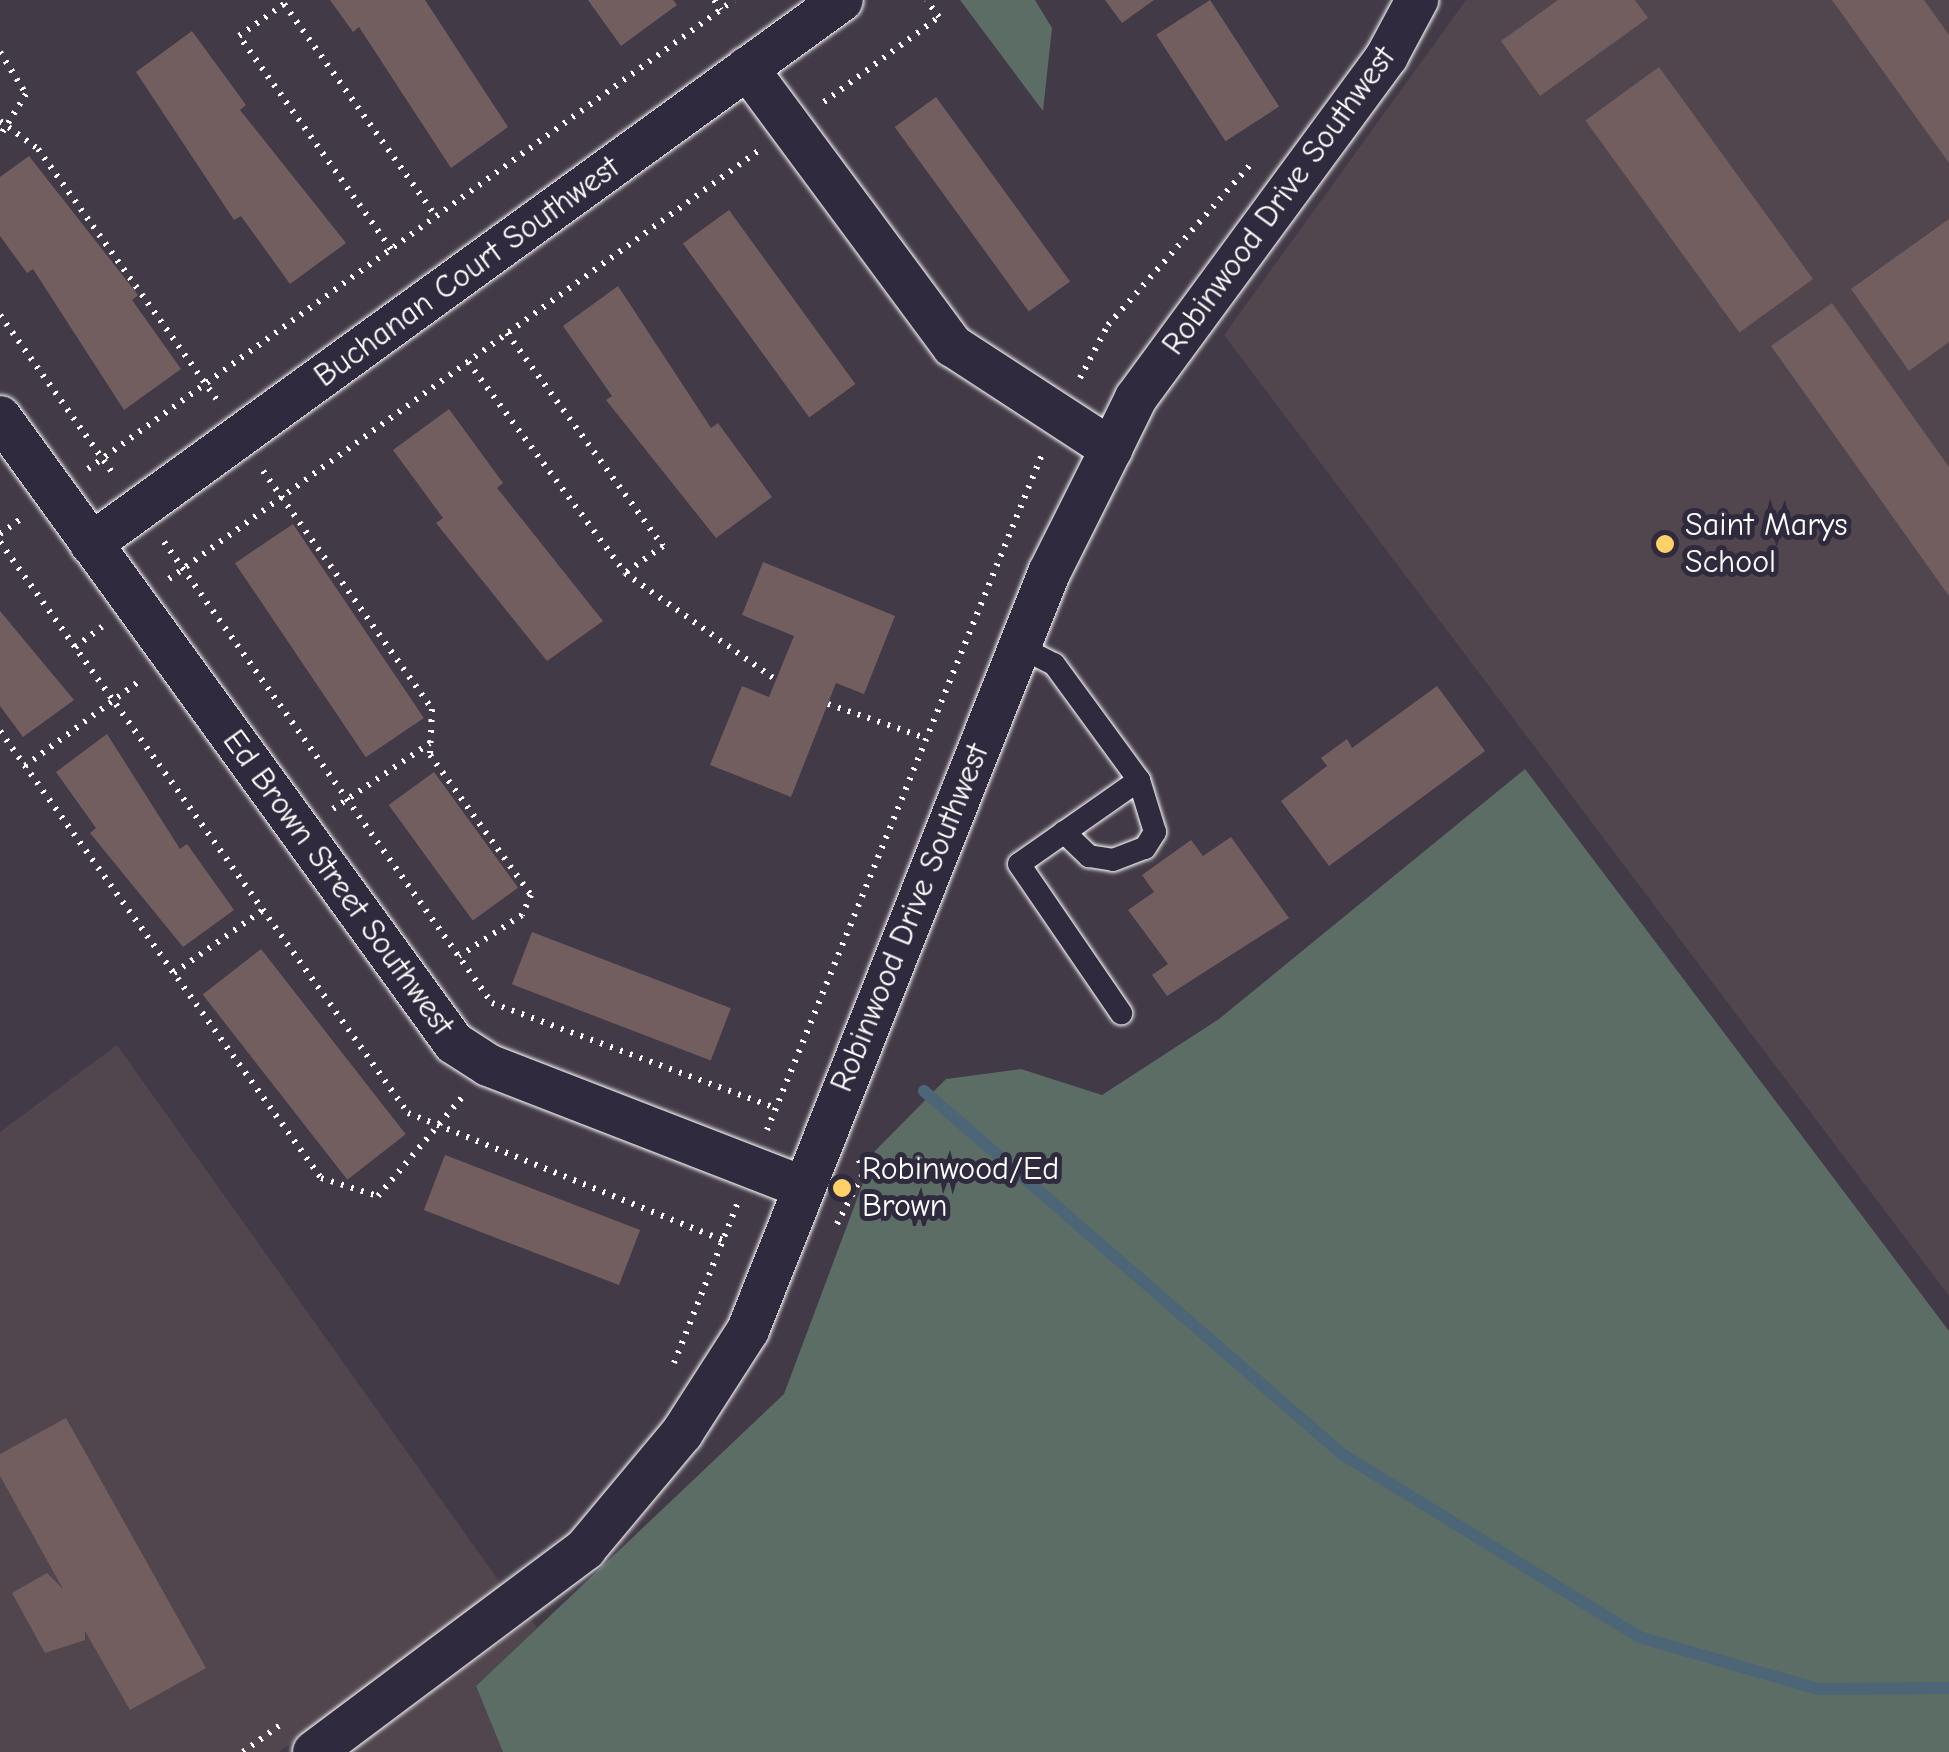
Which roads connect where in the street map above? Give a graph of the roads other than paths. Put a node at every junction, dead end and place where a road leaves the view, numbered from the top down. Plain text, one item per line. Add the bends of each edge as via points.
1 (842, 0) edge
2 (1417, 0) edge
3 (747, 68) junction
4 (0, 417) edge
5 (1111, 449) junction
6 (91, 544) junction
7 (1020, 647) junction
8 (1139, 780) junction
9 (1064, 832) junction
10 (1121, 1013) dead end
11 (804, 1187) junction
12 (302, 1735) edge

1 - 3 street, Buchanan Court Southwest
2 - 5 street, Robinwood Drive Southwest via 1387,56 1136,398
3 - 5 street via 953,346
3 - 6 street, Buchanan Court Southwest
4 - 6 street, Ed Brown Street Southwest
5 - 7 street, Robinwood Drive Southwest
6 - 11 street, Ed Brown Street Southwest via 434,1023 488,1064
7 - 8 lane via 1054,664
7 - 11 street, Robinwood Drive Southwest
8 - 9 lane
8 - 9 lane via 1156,832 1146,848 1113,860 1088,856
9 - 10 lane via 1019,864
11 - 12 street, Robinwood Drive Southwest via 748,1330 641,1485 558,1575

